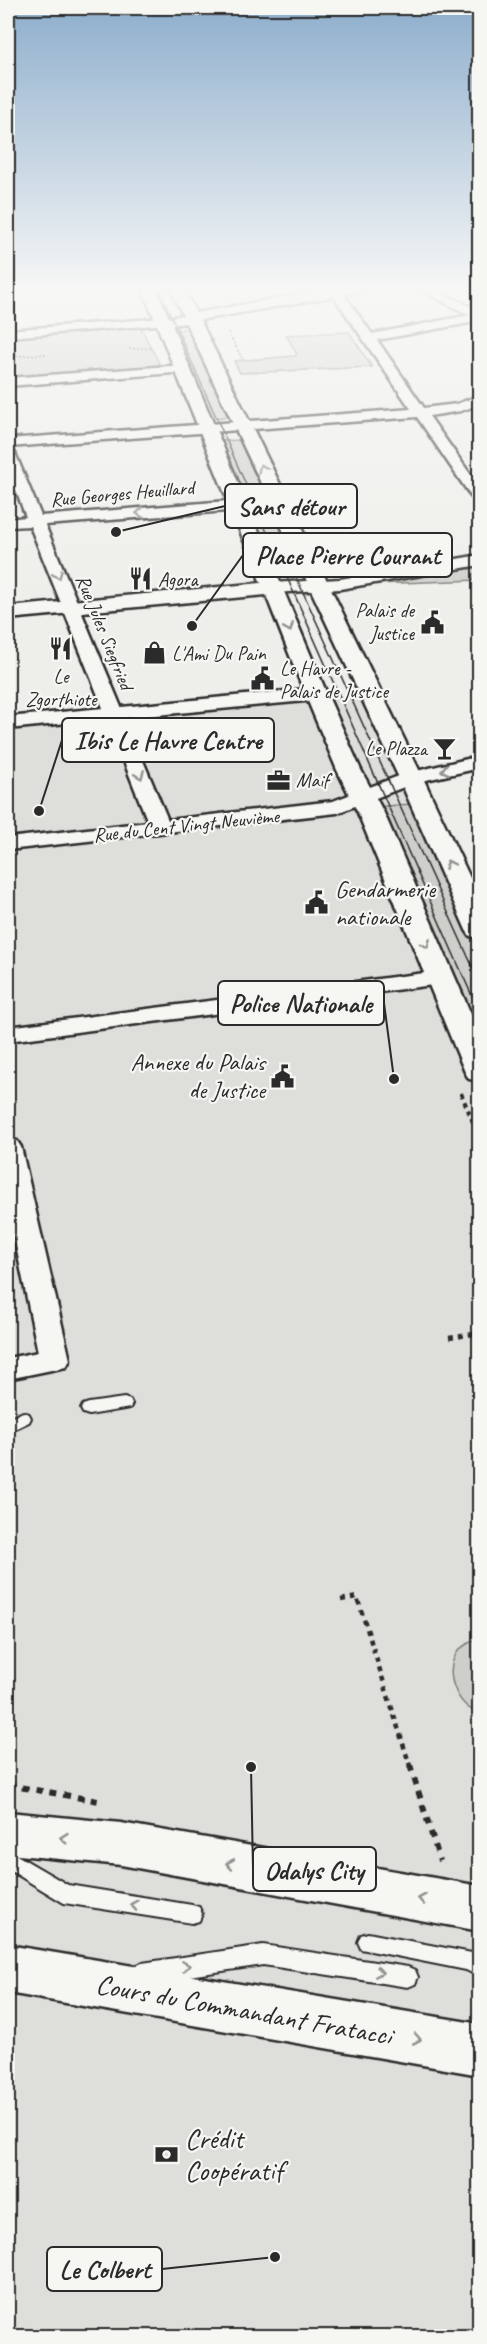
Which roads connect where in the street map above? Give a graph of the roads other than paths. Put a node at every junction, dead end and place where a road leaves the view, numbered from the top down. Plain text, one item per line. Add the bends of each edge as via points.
1 (195, 397) edge
2 (228, 397) edge
3 (409, 397) edge
4 (480, 399) edge
5 (461, 407) junction
6 (419, 412) junction
7 (480, 417) edge
8 (242, 426) junction
9 (208, 428) junction
10 (8, 443) edge
11 (8, 453) edge
12 (480, 499) edge
13 (240, 505) junction
14 (36, 521) junction
15 (8, 523) edge
16 (480, 560) edge
17 (318, 586) junction
18 (272, 588) junction
19 (71, 607) junction
20 (8, 613) edge
21 (316, 694) junction
22 (114, 713) junction
23 (8, 723) edge
24 (480, 762) edge
25 (411, 778) junction
26 (362, 797) junction
27 (161, 828) junction
28 (8, 844) edge
29 (480, 930) edge
30 (440, 978) junction
31 (8, 1034) edge
32 (480, 1072) edge
33 (8, 1147) edge
34 (8, 1368) edge
35 (124, 1404) dead end
36 (89, 1409) dead end
37 (23, 1419) dead end
38 (8, 1426) edge
39 (8, 1833) edge
40 (8, 1859) edge
41 (480, 1909) edge
42 (192, 1914) dead end
43 (368, 1942) dead end
44 (480, 1967) edge
45 (8, 1969) edge
46 (408, 1977) dead end
47 (87, 1982) junction
48 (480, 2050) edge

1 - 9 street
2 - 8 street
3 - 6 street
4 - 5 street
5 - 6 street
5 - 7 street
6 - 8 street
6 - 12 street
8 - 9 street
17 -> 8 street
9 - 10 street
9 - 13 street
11 - 14 street, Rue Jules Siegfried
13 -> 14 street, Rue Georges Heuillard
13 - 18 street
14 - 15 street, Rue Georges Heuillard
14 -> 19 street, Rue Jules Siegfried
16 - 17 street
17 - 18 street
17 - 25 street
18 - 19 street
18 -> 21 street
19 - 20 street
19 - 22 street, Rue Jules Siegfried
21 - 22 street
21 - 26 street
22 - 23 street
22 -> 27 street, Rue Jules Siegfried
24 -> 25 street, Rue du Cent Vingt Neuvième
25 - 26 street, Rue du Cent Vingt Neuvième
29 -> 25 street
26 - 27 street, Rue du Cent Vingt Neuvième via 337,807
26 -> 30 street
27 - 28 street, Rue du Cent Vingt Neuvième
30 - 31 street
30 - 32 street
33 - 34 street via 55,1360
35 - 36 lane
37 - 38 lane
41 -> 39 street via 121,1844
42 -> 40 lane via 64,1894
43 - 44 lane via 470,1961
45 - 47 street, Cours du Commandant Fratacci
47 -> 46 lane via 263,1955
47 -> 48 street, Cours du Commandant Fratacci

